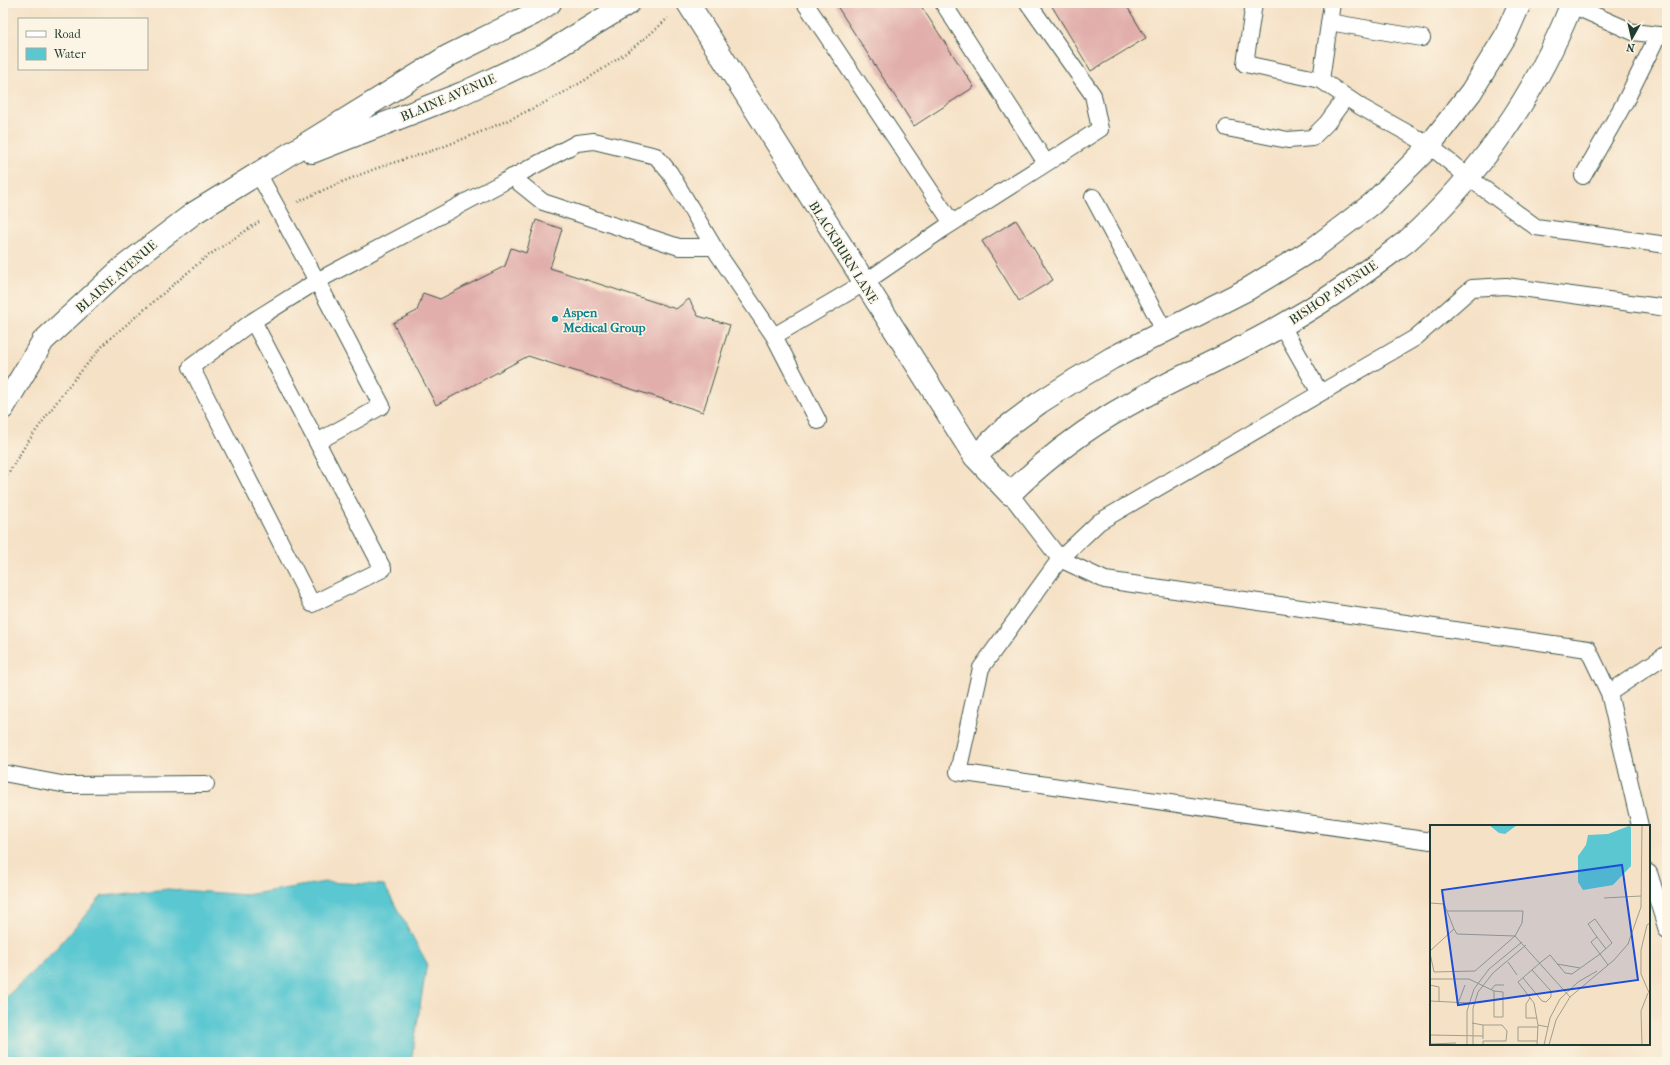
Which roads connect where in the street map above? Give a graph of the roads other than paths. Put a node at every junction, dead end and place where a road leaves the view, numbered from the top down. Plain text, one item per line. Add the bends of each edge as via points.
1 (550, 3) edge
2 (629, 3) edge
3 (943, 3) edge
4 (1028, 3) edge
5 (1254, 3) edge
6 (1332, 3) edge
7 (1520, 3) edge
8 (806, 4) edge
9 (1570, 4) edge
10 (680, 8) edge
11 (1329, 22) junction
12 (1663, 36) edge
13 (1422, 38) dead end
14 (1321, 80) junction
15 (1346, 97) junction
16 (1227, 128) dead end
17 (1429, 145) junction
18 (1046, 163) junction
19 (258, 173) junction
20 (1583, 176) dead end
21 (512, 177) junction
22 (1468, 177) junction
23 (1093, 196) dead end
24 (952, 223) junction
25 (1667, 245) edge
26 (714, 247) junction
27 (317, 281) junction
28 (864, 283) junction
29 (1667, 308) edge
30 (253, 321) junction
31 (1282, 326) junction
32 (1164, 332) junction
33 (774, 336) junction
34 (1320, 393) junction
35 (3, 408) edge
36 (818, 421) dead end
37 (317, 442) junction
38 (975, 457) junction
39 (1010, 494) junction
40 (1060, 559) junction
41 (1667, 654) edge
42 (1609, 693) junction
43 (3, 773) edge
44 (206, 784) dead end
45 (1640, 825) edge
46 (1430, 841) edge
47 (1650, 874) edge
48 (1667, 930) edge

1 - 19 street, BLAINE AVENUE via 448,56
2 - 19 street, BLAINE AVENUE via 546,54 462,94
3 - 18 lane
4 - 18 lane via 1093,95 1100,129
5 - 14 lane via 1245,64
6 - 11 lane
7 - 17 street via 1505,37 1472,92
8 - 24 lane
9 - 12 lane via 1633,32
9 - 22 street, BISHOP AVENUE via 1540,74 1506,128
10 - 28 street, BLACKBURN LANE
11 - 13 lane
11 - 14 lane
12 - 20 lane
14 - 15 lane
15 - 16 lane via 1312,138 1288,140
15 - 17 lane
17 - 22 lane
17 - 32 street via 1372,204 1313,249 1248,289
18 - 24 lane
19 - 27 lane
19 - 35 street, BLAINE AVENUE via 194,213 128,264 43,341
21 - 26 lane via 543,202 679,247
21 - 26 lane via 582,142 594,141 656,156 670,173
21 - 27 lane
22 - 25 lane via 1536,227
22 - 31 street, BISHOP AVENUE via 1406,241 1347,286
23 - 32 lane
24 - 28 lane
26 - 33 lane
27 - 30 lane
27 - 37 lane via 382,406
28 - 33 lane
28 - 38 street, BLACKBURN LANE
29 - 34 lane via 1506,286 1472,288 1415,338
30 - 37 lane
30 - 37 lane via 191,367 312,604 383,569
31 - 34 lane
31 - 39 street, BISHOP AVENUE via 1109,416 1039,465
32 - 38 street via 1100,365 1039,403 1004,429
33 - 36 lane
34 - 40 lane via 1099,522
38 - 39 street, BLACKBURN LANE
39 - 40 lane
40 - 42 lane via 1105,580 1588,649
40 - 46 lane via 980,668 958,772
41 - 42 lane
42 - 45 lane
43 - 44 lane via 67,785
47 - 48 lane

